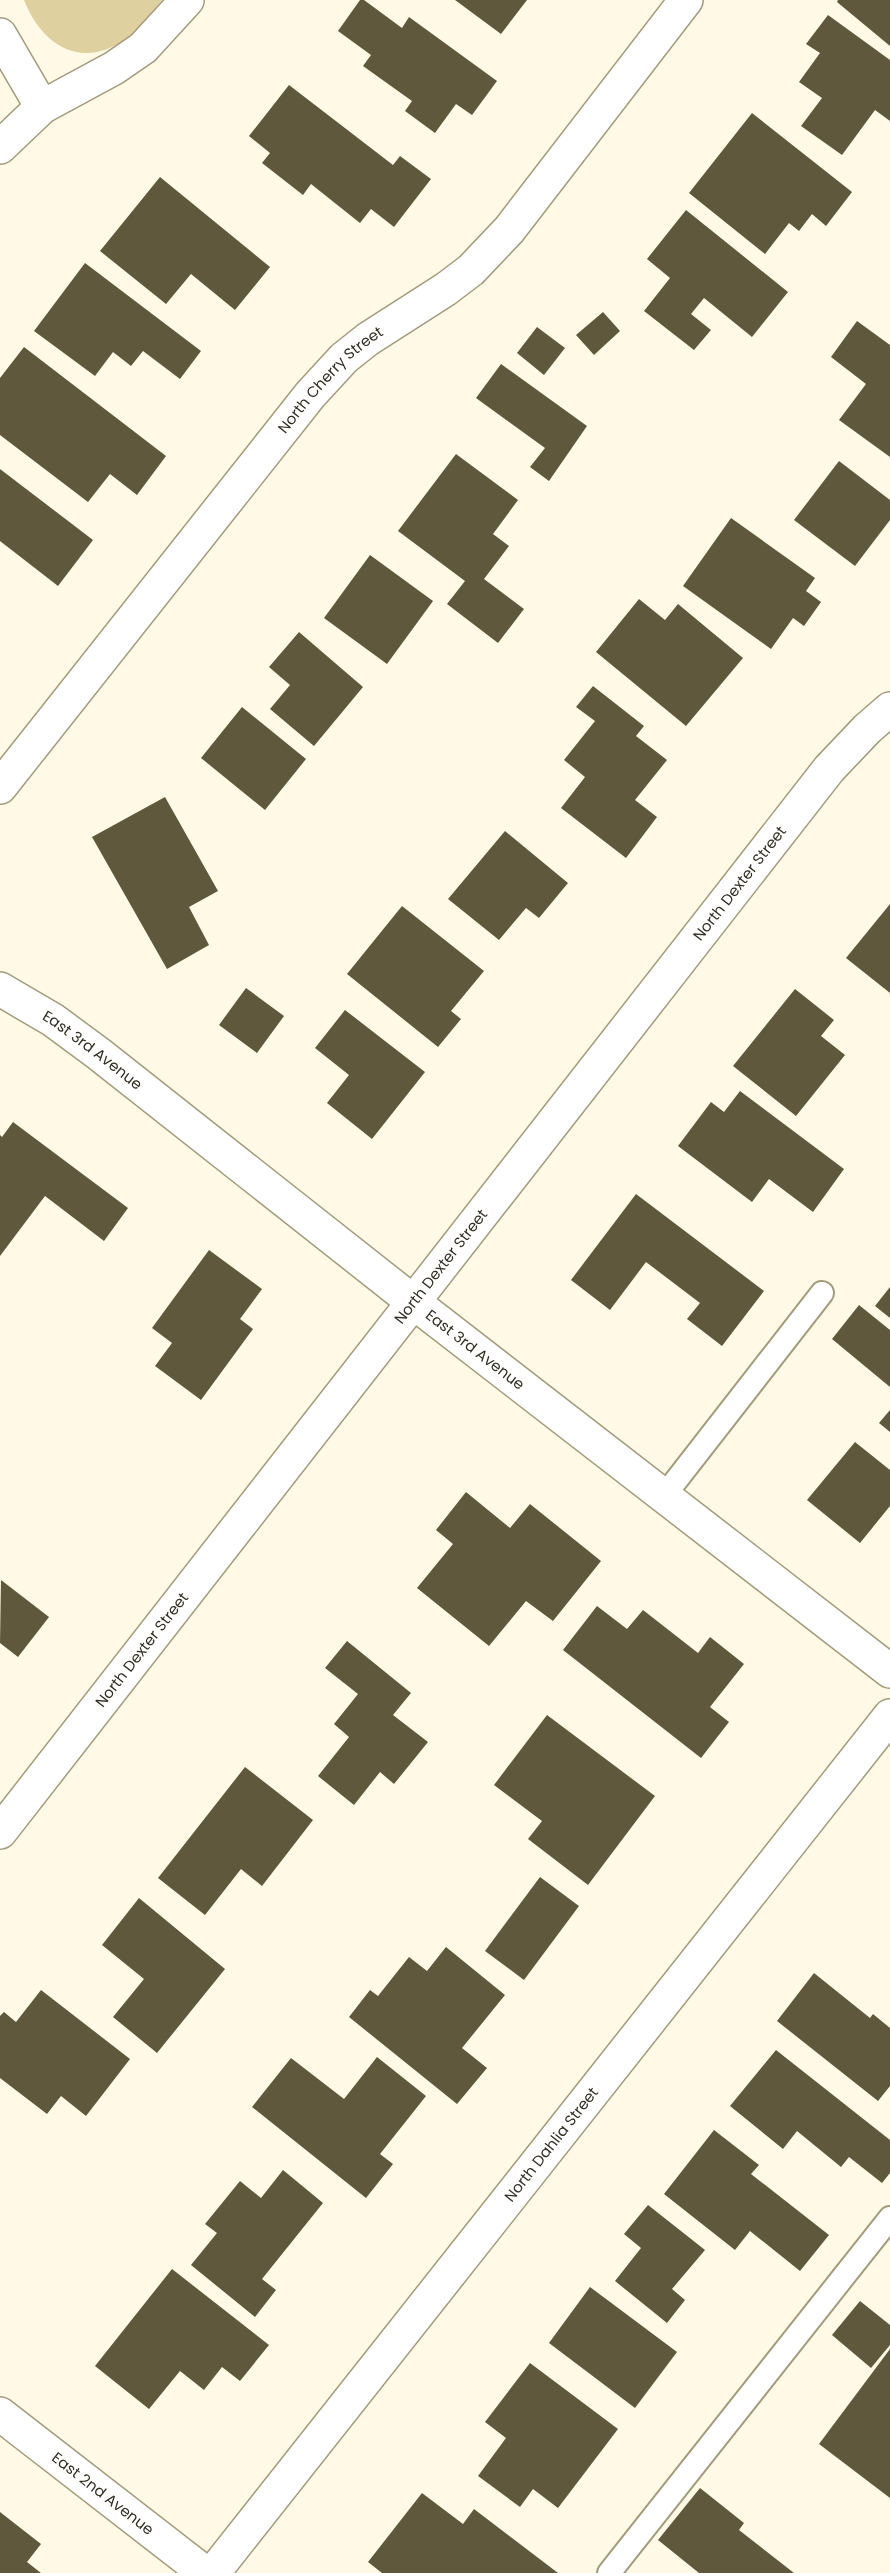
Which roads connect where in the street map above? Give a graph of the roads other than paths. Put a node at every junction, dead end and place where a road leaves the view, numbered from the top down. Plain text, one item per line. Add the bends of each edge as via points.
1 (187, 0) edge
2 (686, 0) edge
3 (0, 34) edge
4 (42, 107) junction
5 (0, 147) edge
6 (890, 708) edge
7 (0, 787) edge
8 (0, 989) edge
9 (822, 1293) dead end
10 (412, 1301) junction
11 (664, 1496) junction
12 (890, 1671) edge
13 (890, 1716) edge
14 (0, 1832) edge
15 (890, 2218) edge
16 (0, 2414) edge
17 (205, 2573) edge
18 (213, 2573) edge
19 (609, 2573) edge

1 - 4 street via 143,48
2 - 7 street, North Cherry Street via 509,230 483,258 446,290 344,358 310,395
3 - 4 street
4 - 5 street
6 - 10 street, North Dexter Street via 829,769
8 - 10 street, East 3rd Avenue via 53,1020 99,1054
9 - 11 lane
10 - 11 street, East 3rd Avenue
10 - 14 street, North Dexter Street
11 - 12 street, East 3rd Avenue
13 - 18 street, North Dahlia Street
15 - 19 lane
16 - 17 street, East 2nd Avenue

